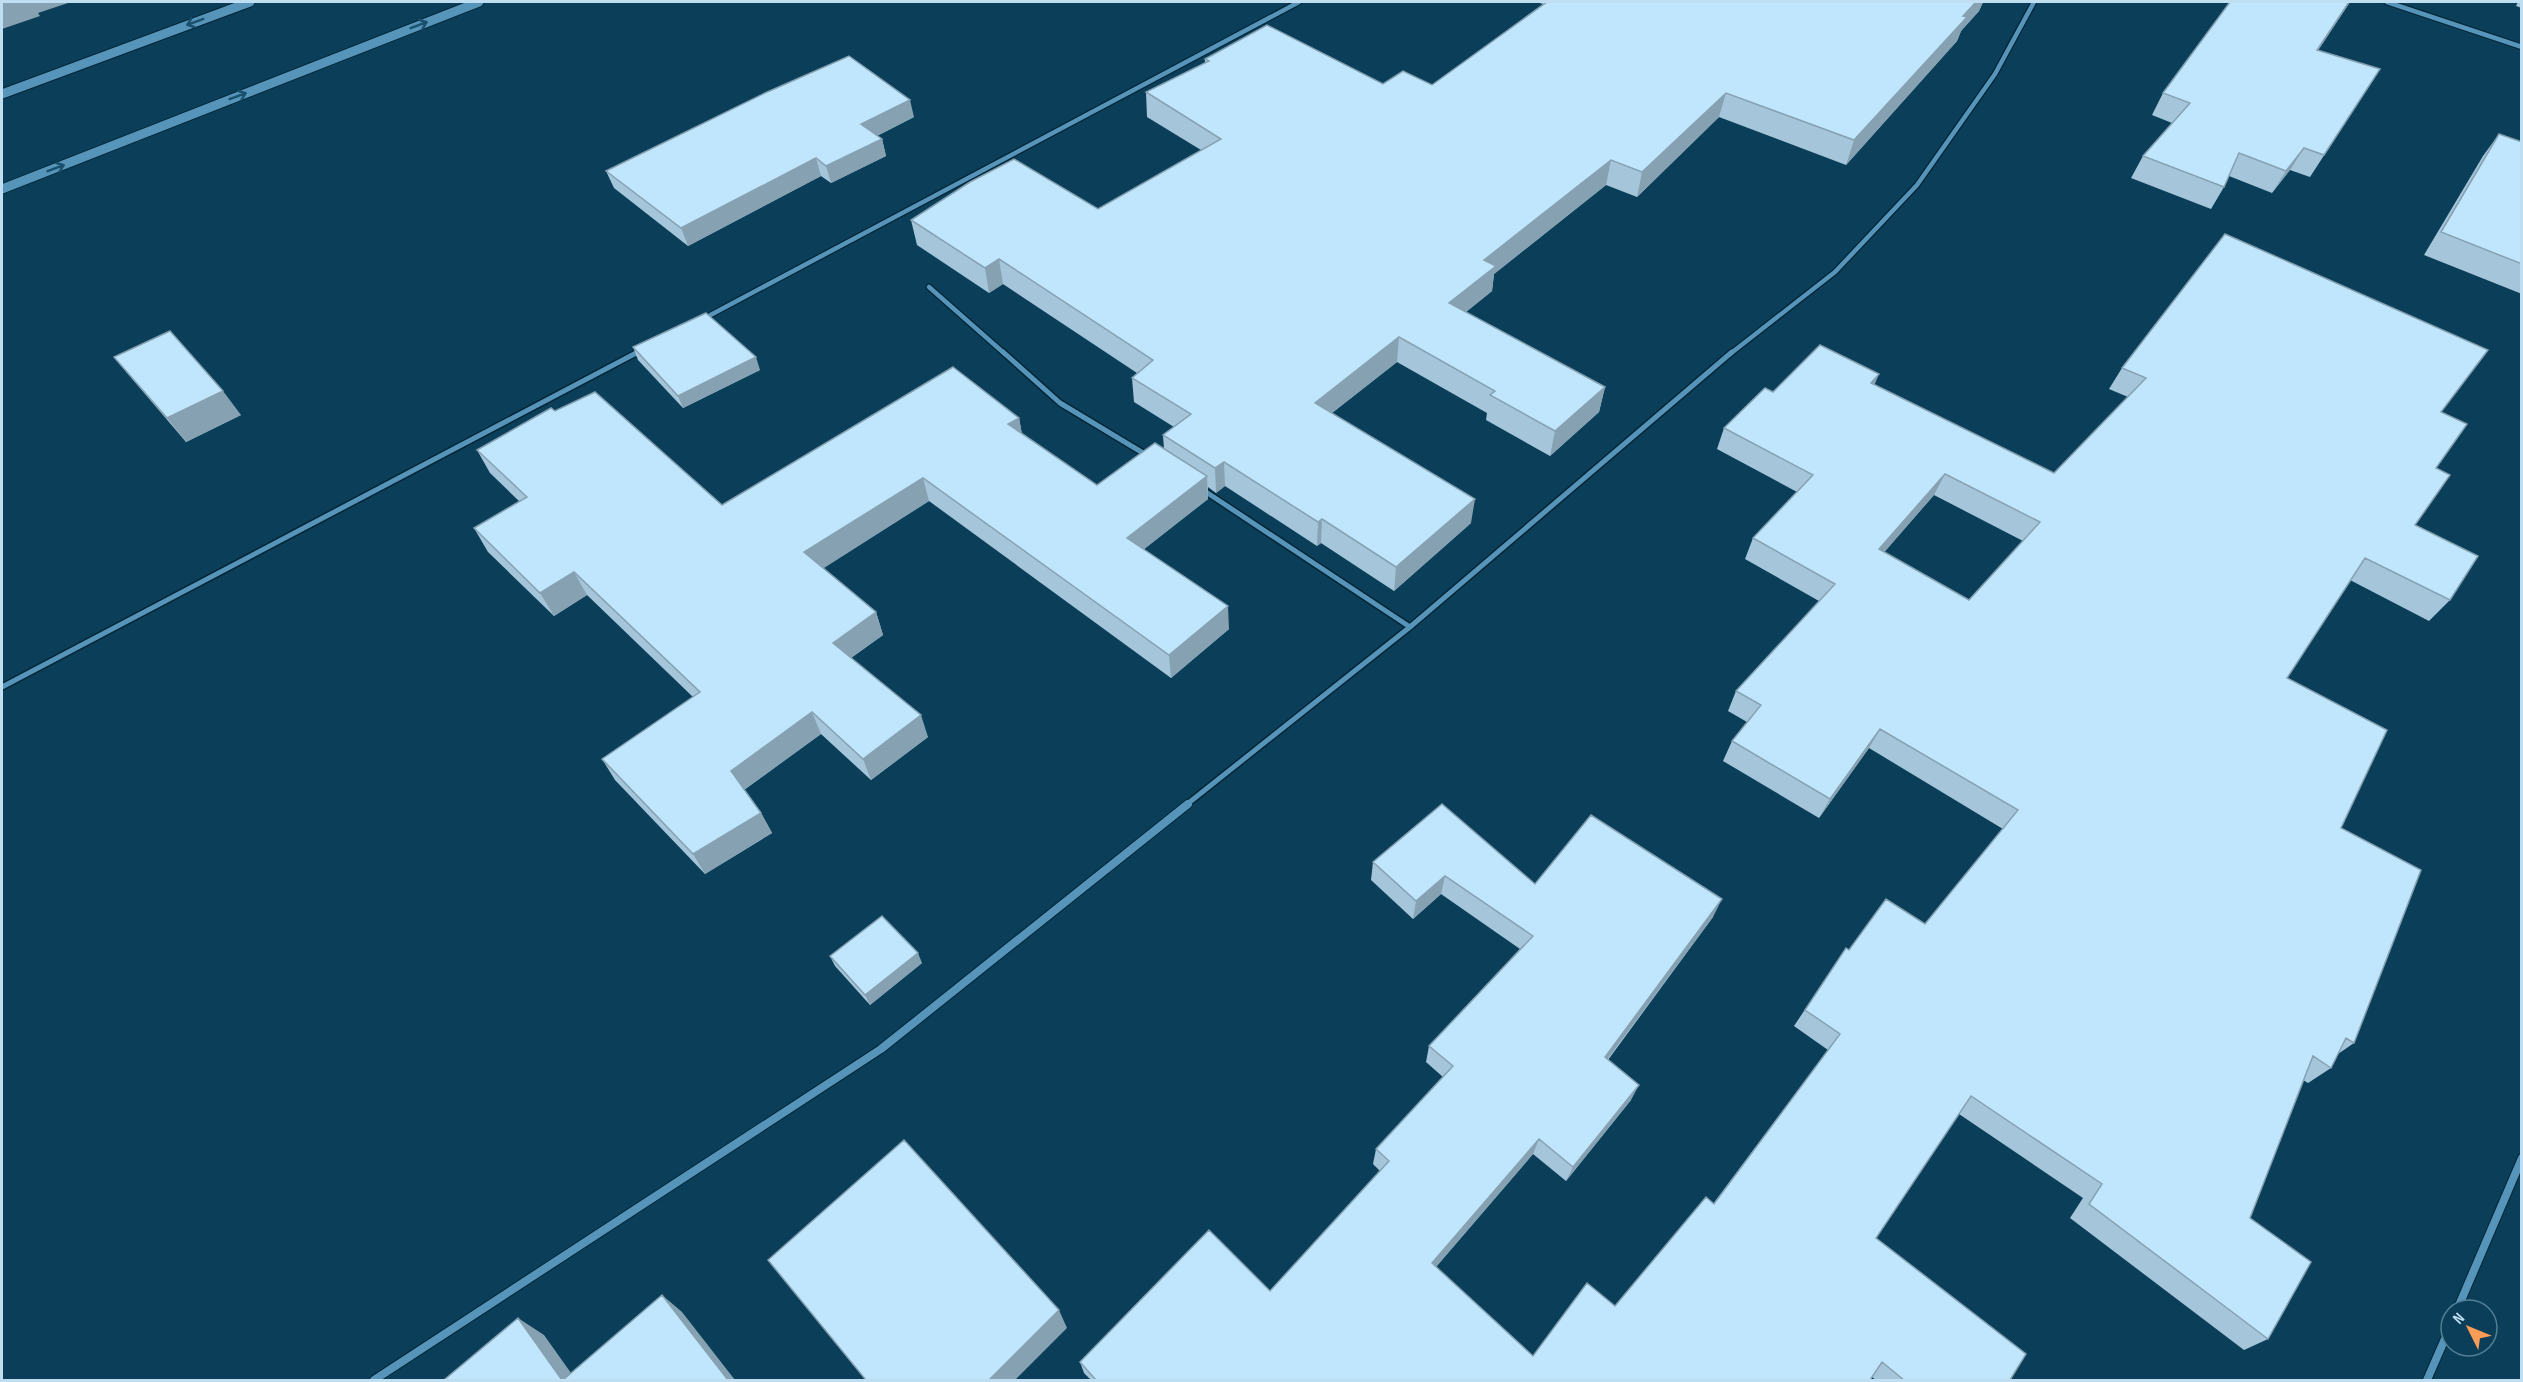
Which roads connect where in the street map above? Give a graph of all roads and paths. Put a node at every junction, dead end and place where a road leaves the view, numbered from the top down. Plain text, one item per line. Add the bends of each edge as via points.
1 (250, 2) edge
2 (479, 2) edge
3 (1299, 2) edge
4 (2034, 2) edge
5 (2387, 2) edge
6 (2522, 47) edge
7 (2, 94) edge
8 (2, 189) edge
9 (929, 287) dead end
10 (698, 322) edge
11 (645, 350) edge
12 (1156, 461) edge
13 (1195, 485) edge
14 (1410, 627) junction
15 (2, 687) edge
16 (2522, 1158) edge
17 (2462, 1298) edge
18 (2439, 1352) edge
19 (374, 1380) edge
20 (2427, 1380) edge

1 -> 7 main road
8 -> 2 main road
3 - 10 street
4 - 14 street via 1995,74 1917,185 1835,272 1723,359
5 - 6 street
9 - 12 street via 1060,403
11 - 15 street
13 - 14 street
14 - 19 street via 881,1049
16 - 17 street
18 - 20 street

